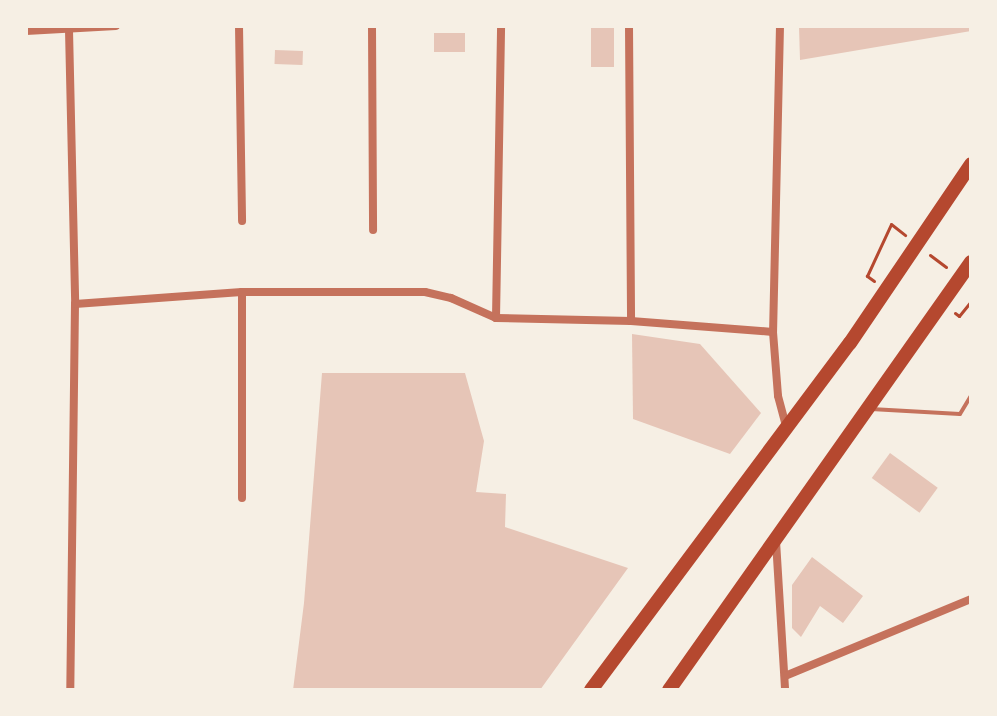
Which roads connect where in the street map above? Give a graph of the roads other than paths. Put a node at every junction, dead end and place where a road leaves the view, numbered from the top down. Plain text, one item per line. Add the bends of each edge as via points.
1 (116, 26) edge
2 (239, 26) edge
3 (372, 26) edge
4 (501, 26) edge
5 (629, 26) edge
6 (780, 26) edge
7 (88, 27) edge
8 (69, 30) junction
9 (26, 31) edge
10 (971, 164) edge
11 (242, 221) dead end
12 (373, 230) dead end
13 (971, 262) edge
14 (242, 292) junction
15 (75, 304) junction
16 (496, 318) junction
17 (631, 321) junction
18 (773, 332) junction
19 (971, 396) edge
20 (869, 409) junction
21 (786, 426) junction
22 (242, 498) dead end
23 (776, 540) junction
24 (971, 599) edge
25 (785, 676) junction
26 (70, 690) edge
27 (591, 690) edge
28 (669, 690) edge
29 (785, 690) edge

1 - 7 street
2 - 11 street
3 - 12 street
4 - 16 street
5 - 17 street
6 - 18 street
7 - 8 street
8 - 9 street
8 - 15 street
10 - 21 highway via 873,311
13 - 20 highway
14 - 15 street
14 - 16 street via 425,292
14 - 22 street
15 - 26 street
16 - 17 street
17 - 18 street
18 - 21 street
19 - 20 lane via 960,414
20 - 23 highway
21 - 27 highway
23 - 25 street
23 - 28 highway
24 - 25 street
25 - 29 street

